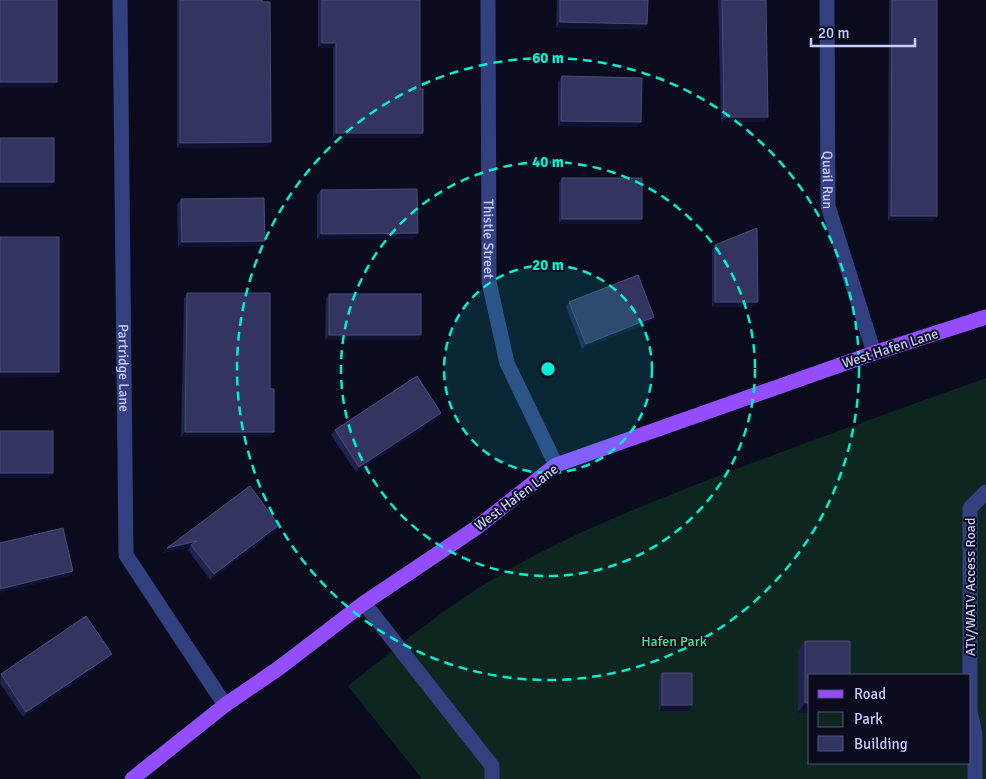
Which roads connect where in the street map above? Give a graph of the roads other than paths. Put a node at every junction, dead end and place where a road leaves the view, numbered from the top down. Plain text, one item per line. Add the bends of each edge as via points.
1 (120, 0) edge
2 (488, 0) edge
3 (827, 0) edge
4 (986, 317) edge
5 (874, 353) junction
6 (556, 464) junction
7 (986, 492) edge
8 (364, 602) junction
9 (970, 674) edge
10 (225, 706) junction
11 (971, 716) edge
12 (132, 779) edge
13 (492, 779) edge
14 (975, 779) edge

1 - 10 street, Partridge Lane via 126,555
2 - 6 street, Thistle Street via 489,282 507,363
3 - 5 street, Quail Run via 828,206
4 - 5 main road, West Hafen Lane
5 - 6 main road, West Hafen Lane
6 - 8 main road, West Hafen Lane via 476,528
7 - 9 street, ATV/WATV Access Road via 970,508
8 - 10 main road, West Hafen Lane via 280,668
8 - 13 street via 492,766
10 - 12 main road, West Hafen Lane
11 - 14 street, ATV/WATV Access Road via 975,734

